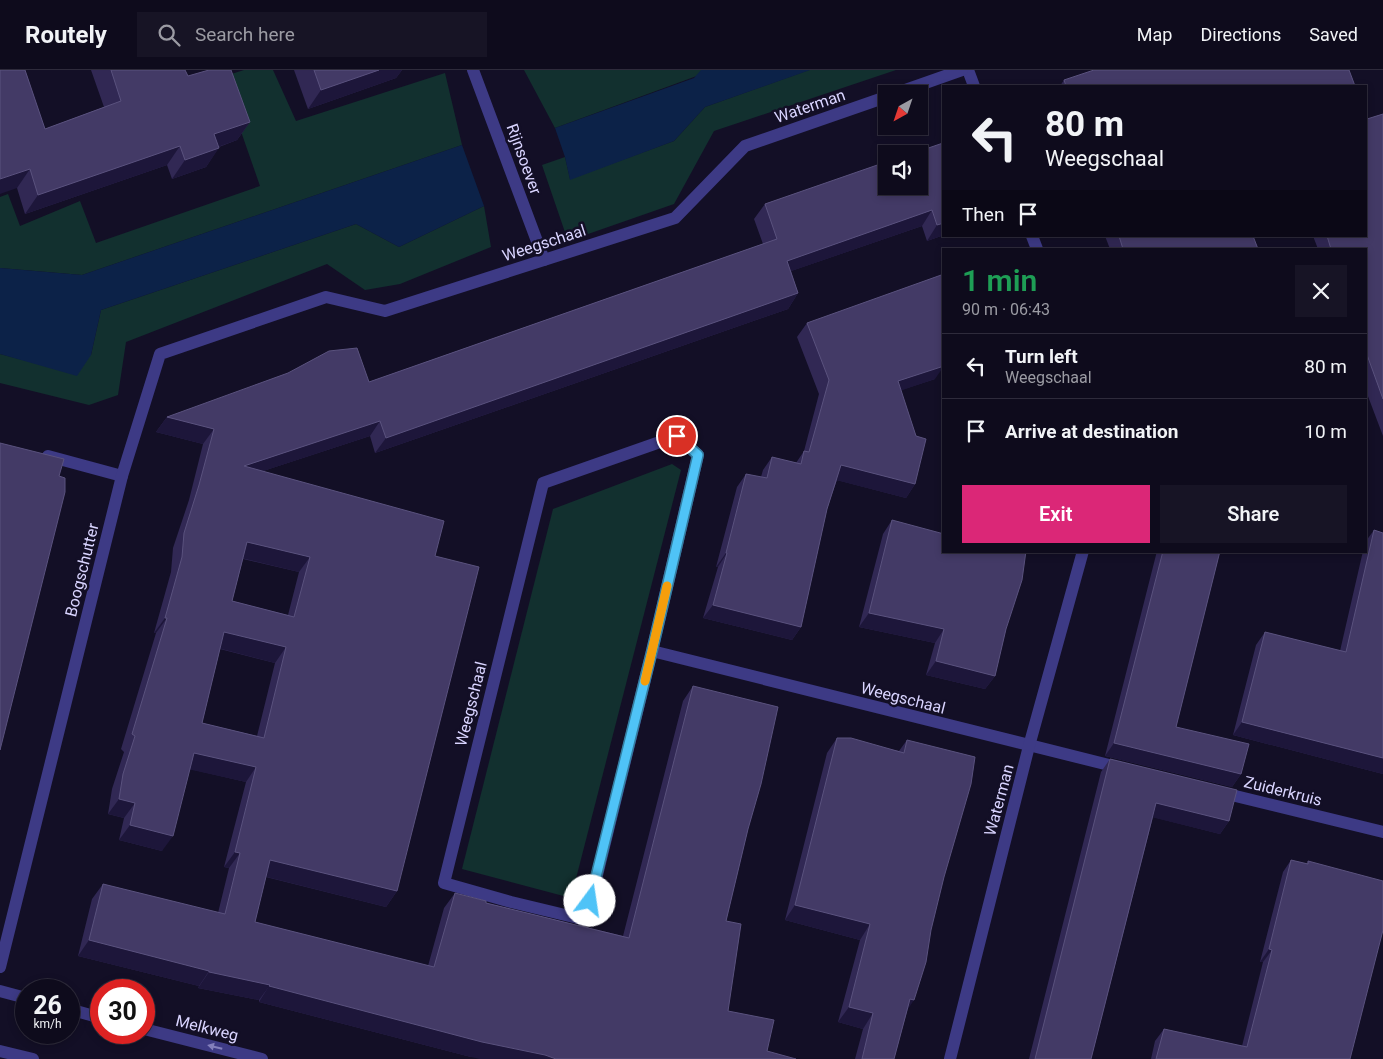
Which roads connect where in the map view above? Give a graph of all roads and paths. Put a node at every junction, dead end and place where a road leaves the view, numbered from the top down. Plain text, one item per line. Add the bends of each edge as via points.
1 (474, 70) edge
2 (962, 70) edge
3 (968, 70) edge
4 (920, 85) edge
5 (974, 85) edge
6 (878, 100) edge
7 (745, 146) joint
8 (544, 260) junction
9 (326, 297) joint
10 (38, 454) edge
11 (122, 476) junction
12 (1082, 553) edge
13 (652, 651) junction
14 (1029, 746) junction
15 (1132, 771) edge
16 (1207, 789) edge
17 (1383, 832) edge
18 (0, 967) edge
19 (0, 991) edge
20 (15, 995) edge
21 (155, 1031) edge
22 (0, 1051) edge
23 (33, 1059) edge
24 (262, 1059) edge
25 (950, 1059) edge

1 - 8 street, Rijnsoever
2 - 4 street
3 - 5 street
6 - 7 street, Waterman
7 - 8 street, Weegschaal via 675,218
8 - 9 street, Weegschaal via 385,311
9 - 11 street, Boogschutter via 160,354
10 - 11 street
11 - 18 street, Boogschutter
12 - 14 street, Waterman
13 - 13 street, Weegschaal via 698,455 677,436 542,483 444,883 586,920
13 - 14 street, Weegschaal
14 - 15 street
14 - 25 street, Waterman
16 - 17 street, Zuiderkruis
19 - 20 street
24 -> 21 street, Melkweg
22 - 23 street

